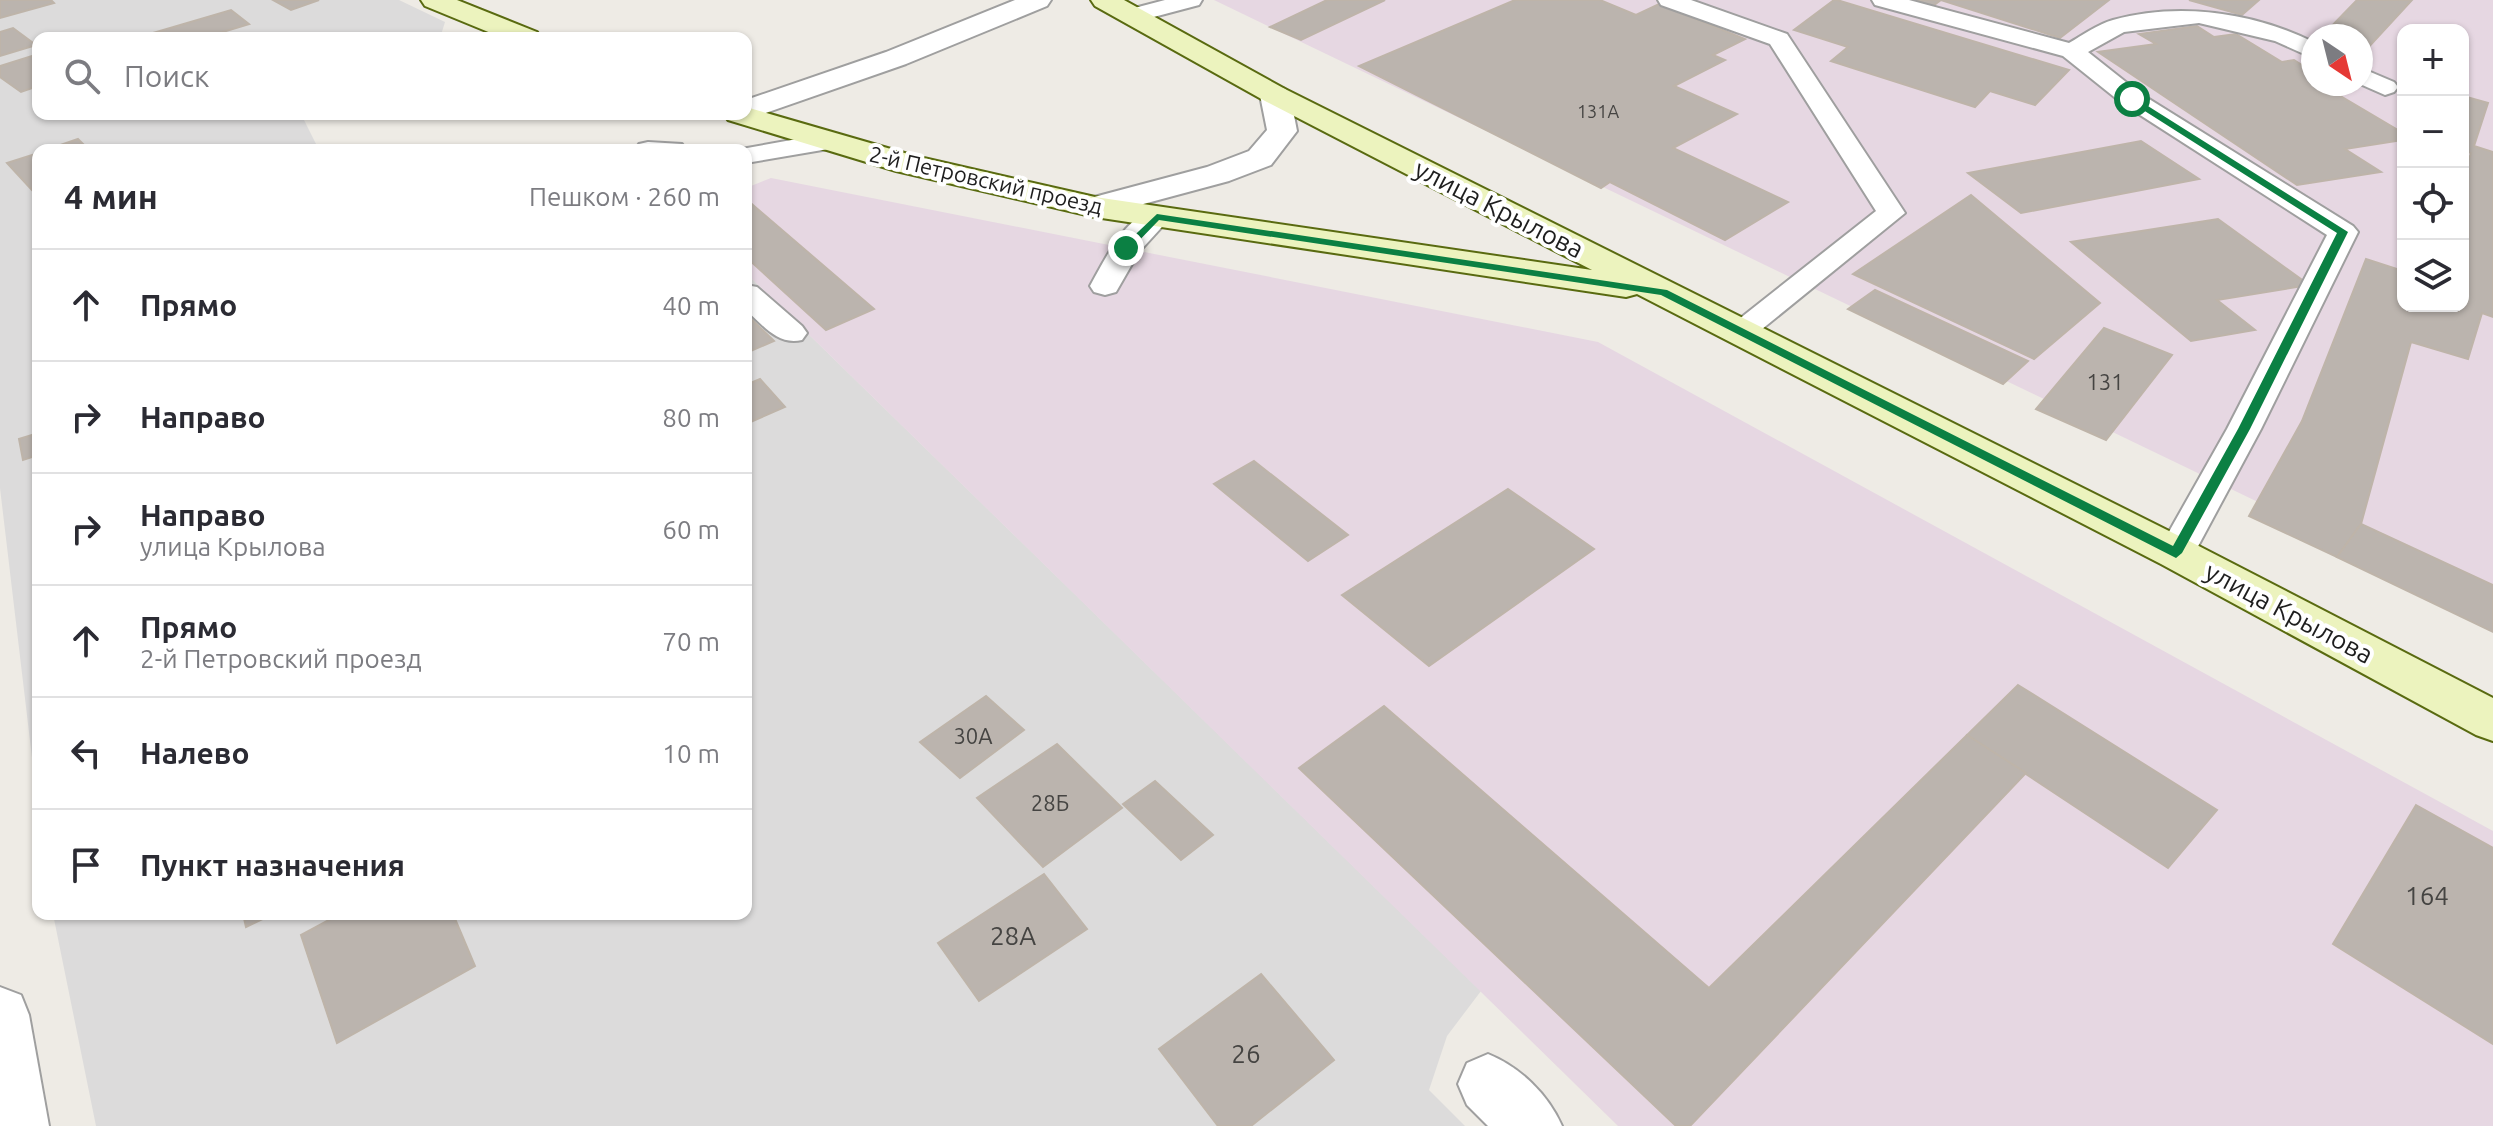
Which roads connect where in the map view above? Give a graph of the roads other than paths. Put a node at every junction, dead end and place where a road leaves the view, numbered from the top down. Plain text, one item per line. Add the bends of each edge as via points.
1 (434, 0) edge
2 (1038, 0) edge
3 (1191, 0) edge
4 (1669, 0) edge
5 (1883, 0) edge
6 (1118, 8) edge
7 (512, 32) edge
8 (2301, 45) edge
9 (2072, 51) junction
10 (2373, 81) edge
11 (2385, 87) dead end
12 (1275, 95) junction
13 (752, 108) edge
14 (752, 118) edge
15 (825, 142) junction
16 (752, 154) edge
17 (1095, 207) junction
18 (1157, 217) junction
19 (1105, 286) dead end
20 (1664, 292) junction
21 (752, 299) edge
22 (1740, 331) junction
23 (791, 333) dead end
24 (2176, 553) junction
25 (2493, 721) edge
26 (0, 1015) edge
27 (1488, 1084) dead end
28 (18, 1126) edge
29 (1531, 1126) edge

1 - 7 main road
2 - 13 street via 896,58
3 - 6 lane
4 - 22 lane via 1779,39 1891,213
5 - 9 lane
6 - 12 main road, улица Крылова
8 - 9 lane via 2199,16 2118,26
9 - 24 lane via 2132,99 2343,232
10 - 11 lane
12 - 17 street via 1282,131 1260,158
12 - 20 main road, улица Крылова
14 - 15 main road, 2-й Петровский проезд
15 - 16 lane
15 - 17 main road, 2-й Петровский проезд
17 - 18 main road, 2-й Петровский проезд
18 - 19 lane via 1126,248
18 - 20 main road, 2-й Петровский проезд
20 - 22 main road, улица Крылова
21 - 23 lane
22 - 24 main road, улица Крылова
24 - 25 main road, улица Крылова
26 - 28 street
27 - 29 street

